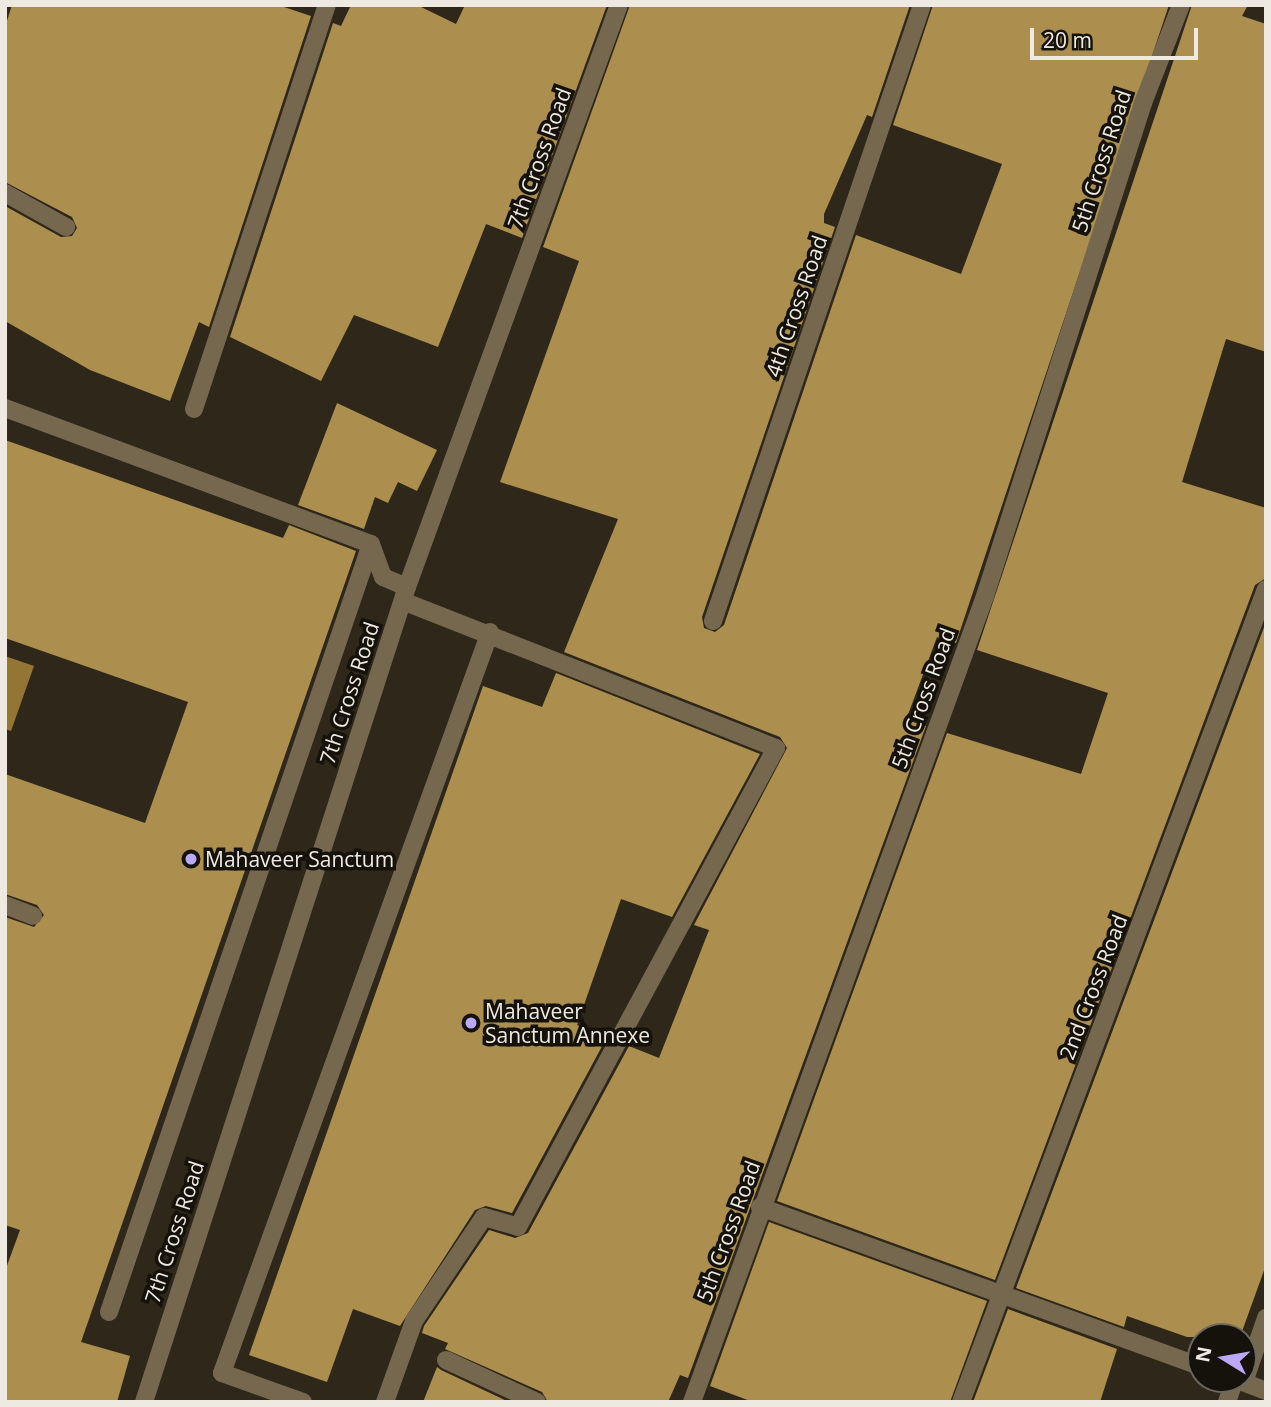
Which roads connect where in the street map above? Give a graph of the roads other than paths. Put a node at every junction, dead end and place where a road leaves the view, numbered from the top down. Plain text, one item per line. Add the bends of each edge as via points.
1 (327, 5) edge
2 (619, 5) edge
3 (922, 5) edge
4 (1181, 5) edge
5 (5, 193) edge
6 (66, 227) dead end
7 (5, 408) edge
8 (194, 409) dead end
9 (371, 544) junction
10 (1266, 589) edge
11 (405, 594) junction
12 (713, 621) dead end
13 (490, 632) junction
14 (5, 905) edge
15 (33, 916) dead end
16 (760, 1207) junction
17 (1001, 1295) junction
18 (109, 1312) dead end
19 (1266, 1318) edge
20 (1257, 1338) edge
21 (446, 1360) dead end
22 (1187, 1362) edge
23 (144, 1402) edge
24 (303, 1402) edge
25 (385, 1402) edge
26 (537, 1402) edge
27 (692, 1402) edge
28 (961, 1402) edge

1 - 8 street
2 - 11 street, 7th Cross Road
3 - 12 street, 4th Cross Road
4 - 16 street, 5th Cross Road via 1143,103 985,596
5 - 6 street
7 - 9 street
9 - 11 street via 383,577
9 - 18 street
10 - 17 street, 2nd Cross Road
11 - 13 street
11 - 23 street, 7th Cross Road
13 - 24 street via 222,1373
13 - 25 street via 776,748 518,1227 484,1217 414,1321
14 - 15 street
16 - 17 street
16 - 27 street, 5th Cross Road
17 - 22 street
17 - 28 street, 2nd Cross Road
19 - 20 street
21 - 26 street

